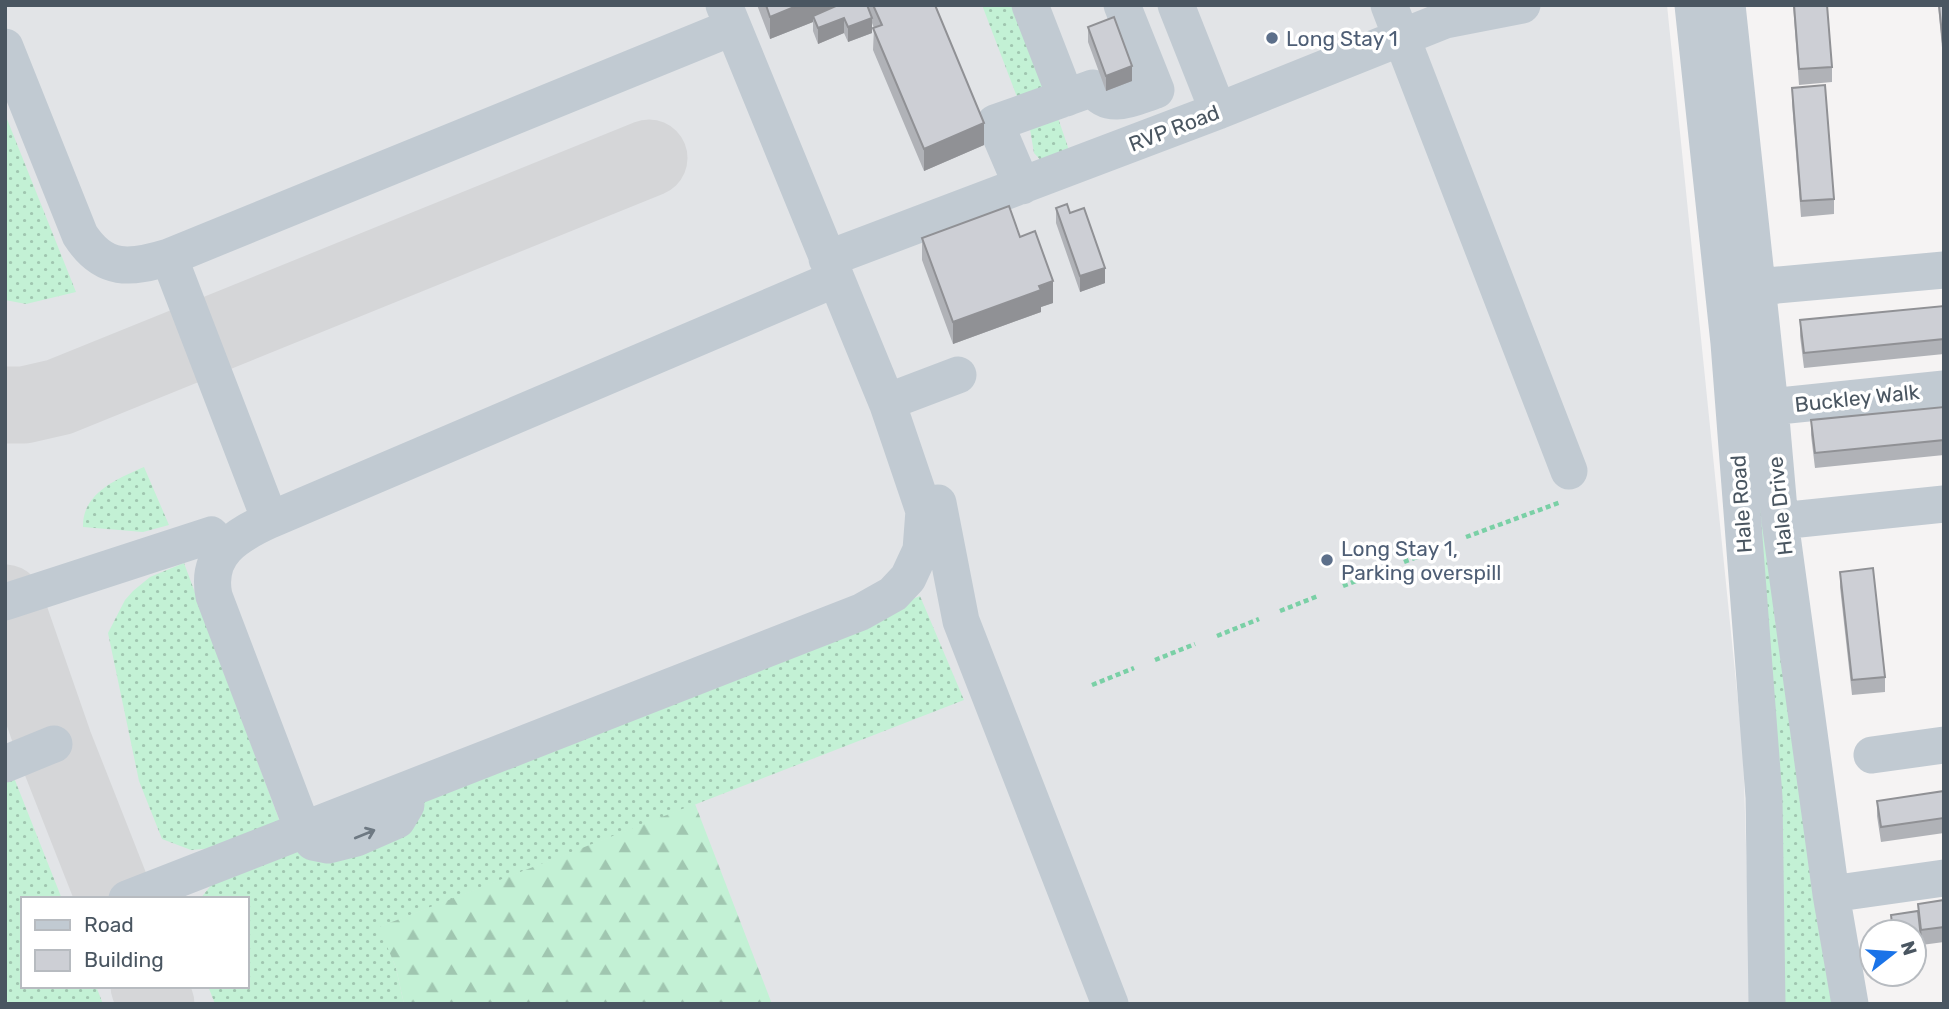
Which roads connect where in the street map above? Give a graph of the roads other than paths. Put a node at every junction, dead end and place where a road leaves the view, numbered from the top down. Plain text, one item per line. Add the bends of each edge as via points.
1 (1122, 5) edge
2 (1175, 5) edge
3 (1389, 5) edge
4 (1522, 5) edge
5 (1693, 5) edge
6 (1727, 5) edge
7 (1033, 6) edge
8 (728, 16) edge
9 (5, 47) edge
10 (1066, 98) junction
11 (1218, 111) junction
12 (1022, 186) junction
13 (169, 257) junction
14 (835, 263) junction
15 (1944, 270) edge
16 (1756, 287) junction
17 (958, 375) dead end
18 (1944, 390) edge
19 (894, 401) junction
20 (1770, 407) junction
21 (1568, 486) road end
22 (1944, 504) edge
23 (270, 520) junction
24 (1780, 521) junction
25 (225, 549) junction
26 (911, 572) junction
27 (5, 602) edge
28 (961, 621) junction
29 (54, 744) dead end
30 (1944, 746) edge
31 (1871, 755) dead end
32 (5, 764) edge
33 (402, 787) junction
34 (289, 792) junction
35 (303, 830) junction
36 (1944, 878) edge
37 (1831, 894) junction
38 (132, 897) edge
39 (1110, 1004) edge
40 (1767, 1004) edge
41 (1850, 1004) edge

1 - 10 street via 1156,90 1116,103 1093,88
2 - 11 street
3 - 21 street
4 - 11 street, RVP Road via 1445,20
5 - 40 street, Hale Road via 1729,343 1764,797
6 - 16 street, Hale Drive
7 - 10 street
8 - 13 street
8 - 14 street
9 - 13 street via 80,235 91,252 121,265
10 - 12 street via 995,123
11 - 12 street, RVP Road
12 - 14 street, RVP Road
13 - 23 street
14 - 19 street
14 - 23 street, RVP Road
15 - 16 street
16 - 20 street, Hale Drive
17 - 19 street
18 - 20 street, Buckley Walk
19 - 26 street via 924,511 921,550
19 - 28 street via 936,496
19 - 33 street via 885,452 903,496 908,529 900,565 889,579 863,595
20 - 24 street, Hale Drive
22 - 24 street
23 - 25 street, RVP Road via 241,533
24 - 37 street, Hale Drive
25 - 27 street via 211,535
25 - 34 street via 211,586
26 - 28 street via 935,586
26 - 33 street via 877,605
28 - 39 street
29 - 32 street
30 - 31 street
33 - 34 street via 325,811 298,803
33 - 35 street
34 - 35 street
35 - 38 street
36 - 37 street
37 - 41 street, Hale Drive

